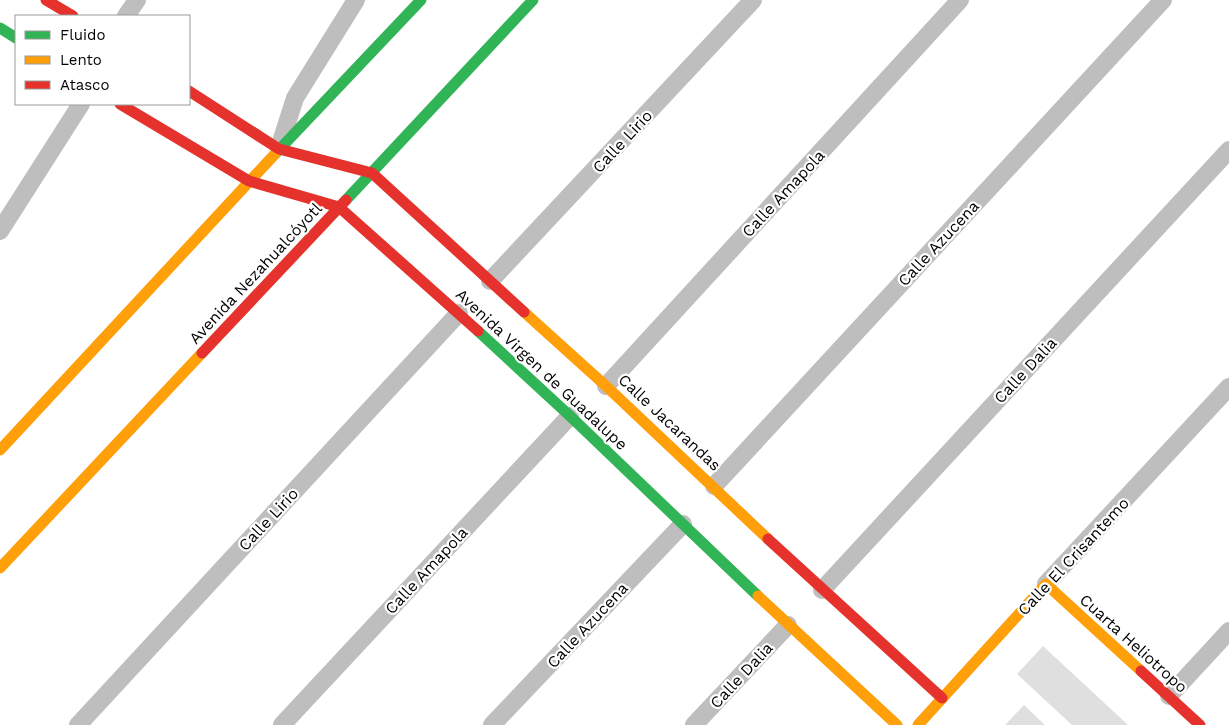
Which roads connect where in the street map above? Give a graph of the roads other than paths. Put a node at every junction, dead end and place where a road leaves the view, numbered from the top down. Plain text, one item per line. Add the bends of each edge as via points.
1 (46, 0) edge
2 (137, 0) edge
3 (356, 0) edge
4 (421, 0) edge
5 (533, 0) edge
6 (753, 0) edge
7 (960, 0) edge
8 (1163, 0) edge
9 (70, 15) edge
10 (127, 15) edge
11 (0, 28) edge
12 (15, 37) edge
13 (190, 92) edge
14 (80, 105) edge
15 (122, 105) edge
16 (279, 149) junction
17 (1229, 150) edge
18 (372, 174) junction
19 (249, 181) junction
20 (339, 207) junction
21 (0, 230) edge
22 (490, 281) junction
23 (459, 313) junction
24 (606, 386) junction
25 (1229, 387) edge
26 (570, 416) junction
27 (0, 450) edge
28 (714, 486) junction
29 (683, 524) junction
30 (0, 568) edge
31 (1046, 584) junction
32 (822, 590) junction
33 (788, 625) junction
34 (1229, 630) edge
35 (1169, 696) junction
36 (942, 698) junction
37 (78, 725) edge
38 (282, 725) edge
39 (492, 725) edge
40 (694, 725) edge
41 (897, 725) edge
42 (918, 725) edge
43 (1200, 725) edge

1 - 9 main road
2 - 10 street
3 - 16 street via 295,98
4 - 16 main road
5 - 18 main road, Avenida Nezahualcóyotl
6 - 22 street, Calle Lirio
7 - 24 street, Calle Amapola
8 - 28 street, Calle Azucena
11 - 12 main road
13 - 16 main road
14 - 21 street
15 - 19 main road, Avenida Virgen de Guadalupe
16 - 18 main road
16 - 19 main road
17 - 32 street, Calle Dalia
18 - 20 main road, Avenida Nezahualcóyotl
18 - 22 main road, Calle Jacarandas
19 - 20 main road, Avenida Virgen de Guadalupe
19 - 27 main road
20 - 23 main road, Avenida Virgen de Guadalupe
20 - 30 main road, Avenida Nezahualcóyotl
22 - 24 main road, Calle Jacarandas
23 - 26 main road, Avenida Virgen de Guadalupe
23 - 37 street, Calle Lirio
24 - 28 main road, Calle Jacarandas
25 - 31 street, Calle El Crisantemo
26 - 29 main road, Avenida Virgen de Guadalupe
26 - 38 street, Calle Amapola
28 - 32 main road, Calle Jacarandas
29 - 33 main road, Avenida Virgen de Guadalupe
29 - 39 street, Calle Azucena
31 - 35 main road, Cuarta Heliotropo
31 - 36 main road, Calle El Crisantemo
32 - 36 main road, Calle Jacarandas
33 - 40 street, Calle Dalia
33 - 41 main road, Avenida Virgen de Guadalupe
34 - 35 street
35 - 43 main road, Cuarta Heliotropo
36 - 42 main road, Calle El Crisantemo

